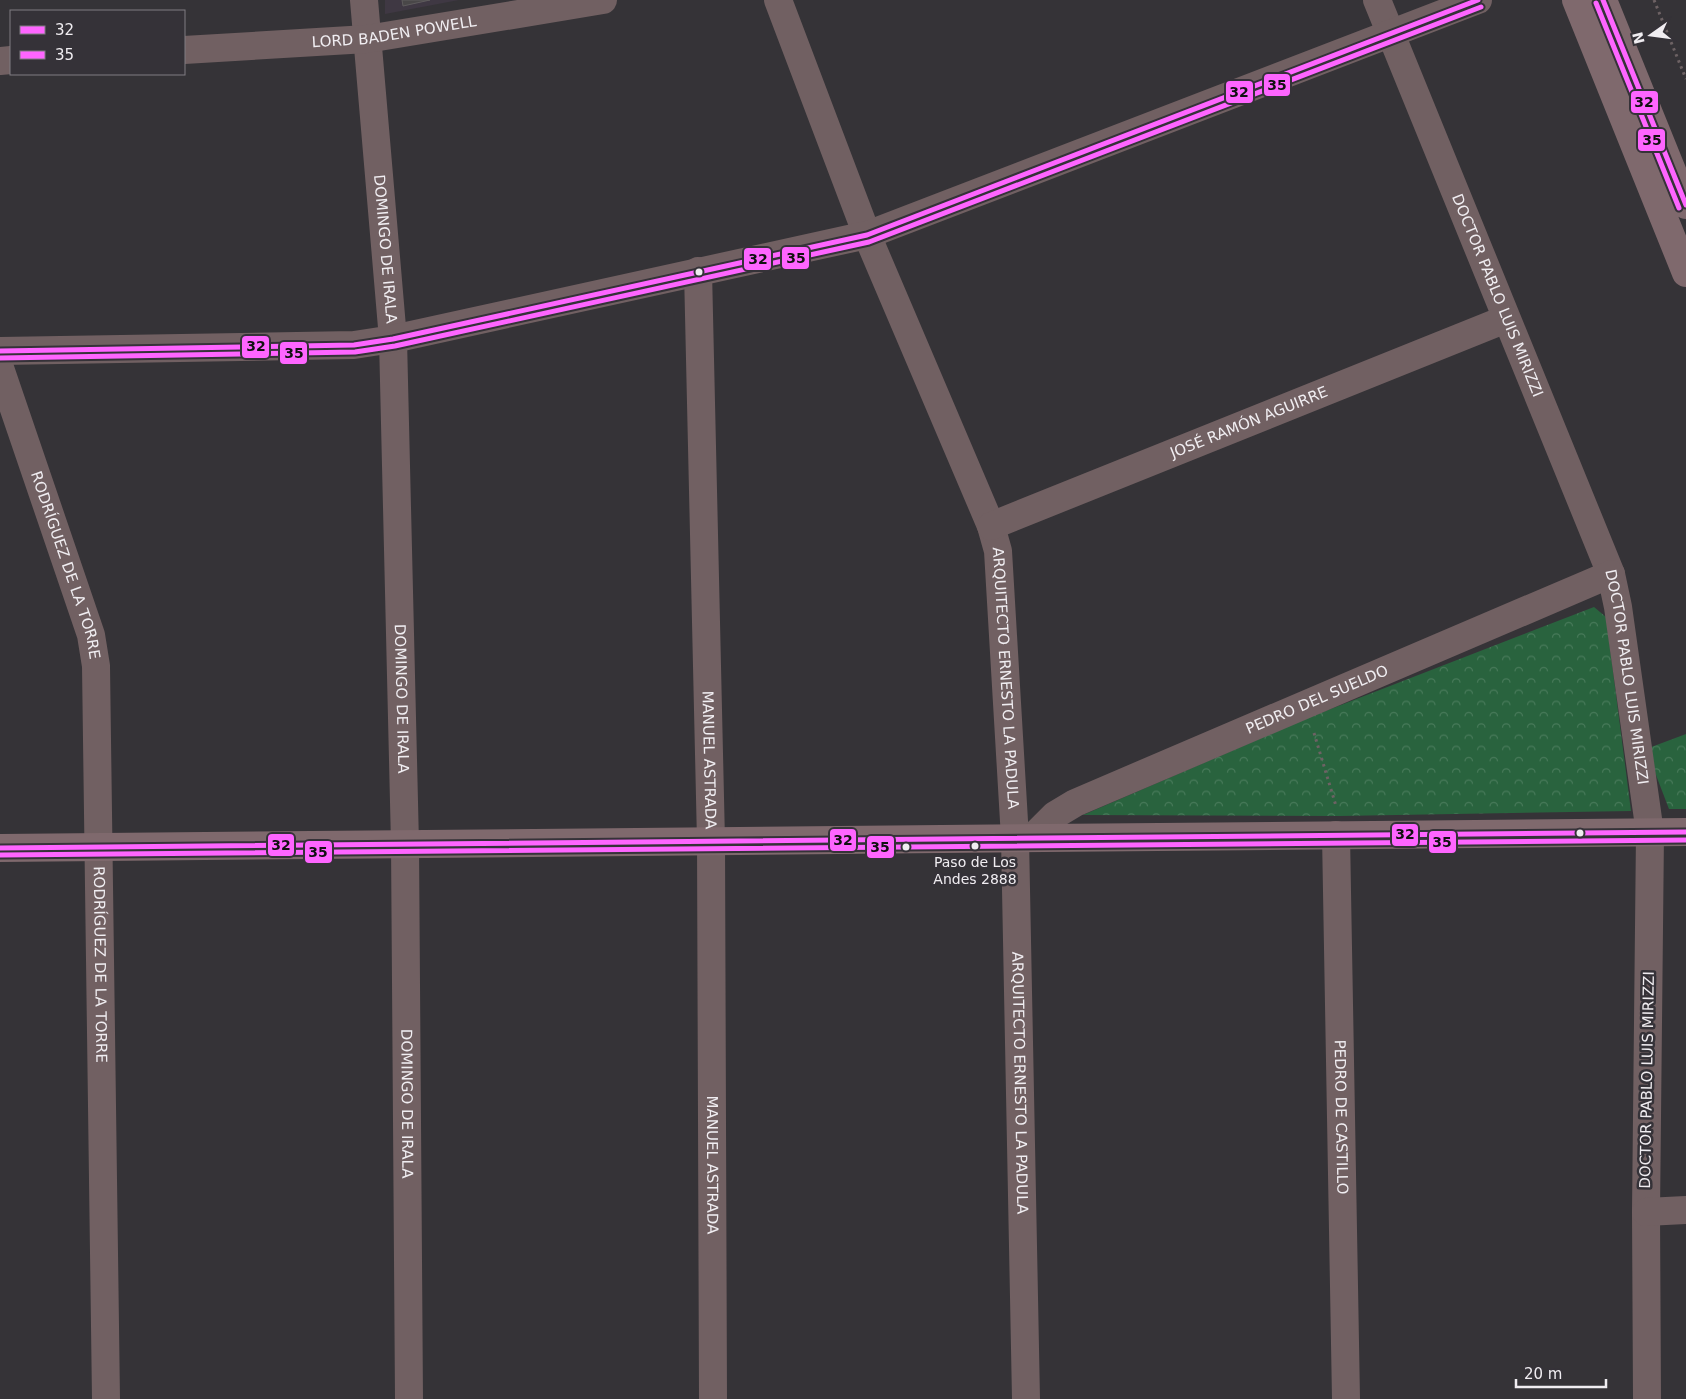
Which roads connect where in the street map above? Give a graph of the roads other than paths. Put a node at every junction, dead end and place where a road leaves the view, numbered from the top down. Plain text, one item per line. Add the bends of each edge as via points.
1 (364, 0) edge
2 (603, 0) edge
3 (778, 0) edge
4 (1377, 0) edge
5 (1478, 0) edge
6 (1576, 0) edge
7 (1603, 0) edge
8 (1391, 34) junction
9 (367, 39) junction
10 (185, 50) edge
11 (1686, 205) edge
12 (867, 235) junction
13 (698, 271) junction
14 (1686, 273) edge
15 (1506, 318) junction
16 (393, 339) junction
17 (0, 351) edge
18 (0, 368) edge
19 (991, 526) junction
20 (1611, 574) junction
21 (1686, 832) edge
22 (1650, 833) junction
23 (1336, 835) junction
24 (1023, 838) junction
25 (711, 841) junction
26 (405, 844) junction
27 (99, 847) junction
28 (0, 848) edge
29 (1686, 1210) edge
30 (1646, 1212) junction
31 (106, 1399) edge
32 (409, 1399) edge
33 (713, 1399) edge
34 (1026, 1399) edge
35 (1346, 1399) edge
36 (1647, 1399) edge

1 - 9 street, DOMINGO DE IRALA
2 - 9 street, LORD BADEN POWELL
3 - 12 street, ARQUITECTO ERNESTO LA PADULA
4 - 8 street, DOCTOR PABLO LUIS MIRIZZI
5 - 8 street
6 - 14 main road
7 - 11 main road
8 - 12 street
8 - 15 street, DOCTOR PABLO LUIS MIRIZZI
9 - 10 street, LORD BADEN POWELL
9 - 16 street, DOMINGO DE IRALA
12 - 13 street
12 - 19 street, ARQUITECTO ERNESTO LA PADULA
13 - 16 street
13 - 25 street, MANUEL ASTRADA
15 - 19 street, JOSÉ RAMÓN AGUIRRE
15 - 20 street, DOCTOR PABLO LUIS MIRIZZI
16 - 17 street via 354,345
16 - 26 street, DOMINGO DE IRALA
18 - 27 street, RODRÍGUEZ DE LA TORRE via 91,635 96,666
19 - 24 street, ARQUITECTO ERNESTO LA PADULA via 998,551
20 - 22 street, DOCTOR PABLO LUIS MIRIZZI
20 - 24 street, PEDRO DEL SUELDO via 1075,803
21 - 22 main road
22 - 23 main road
22 - 30 street, DOCTOR PABLO LUIS MIRIZZI
23 - 24 main road
23 - 35 street, PEDRO DE CASTILLO
24 - 25 main road
24 - 34 street, ARQUITECTO ERNESTO LA PADULA
25 - 26 main road
25 - 33 street, MANUEL ASTRADA
26 - 27 main road
26 - 32 street, DOMINGO DE IRALA
27 - 28 main road
27 - 31 street, RODRÍGUEZ DE LA TORRE
29 - 30 street
30 - 36 street, DOCTOR PABLO LUIS MIRIZZI

